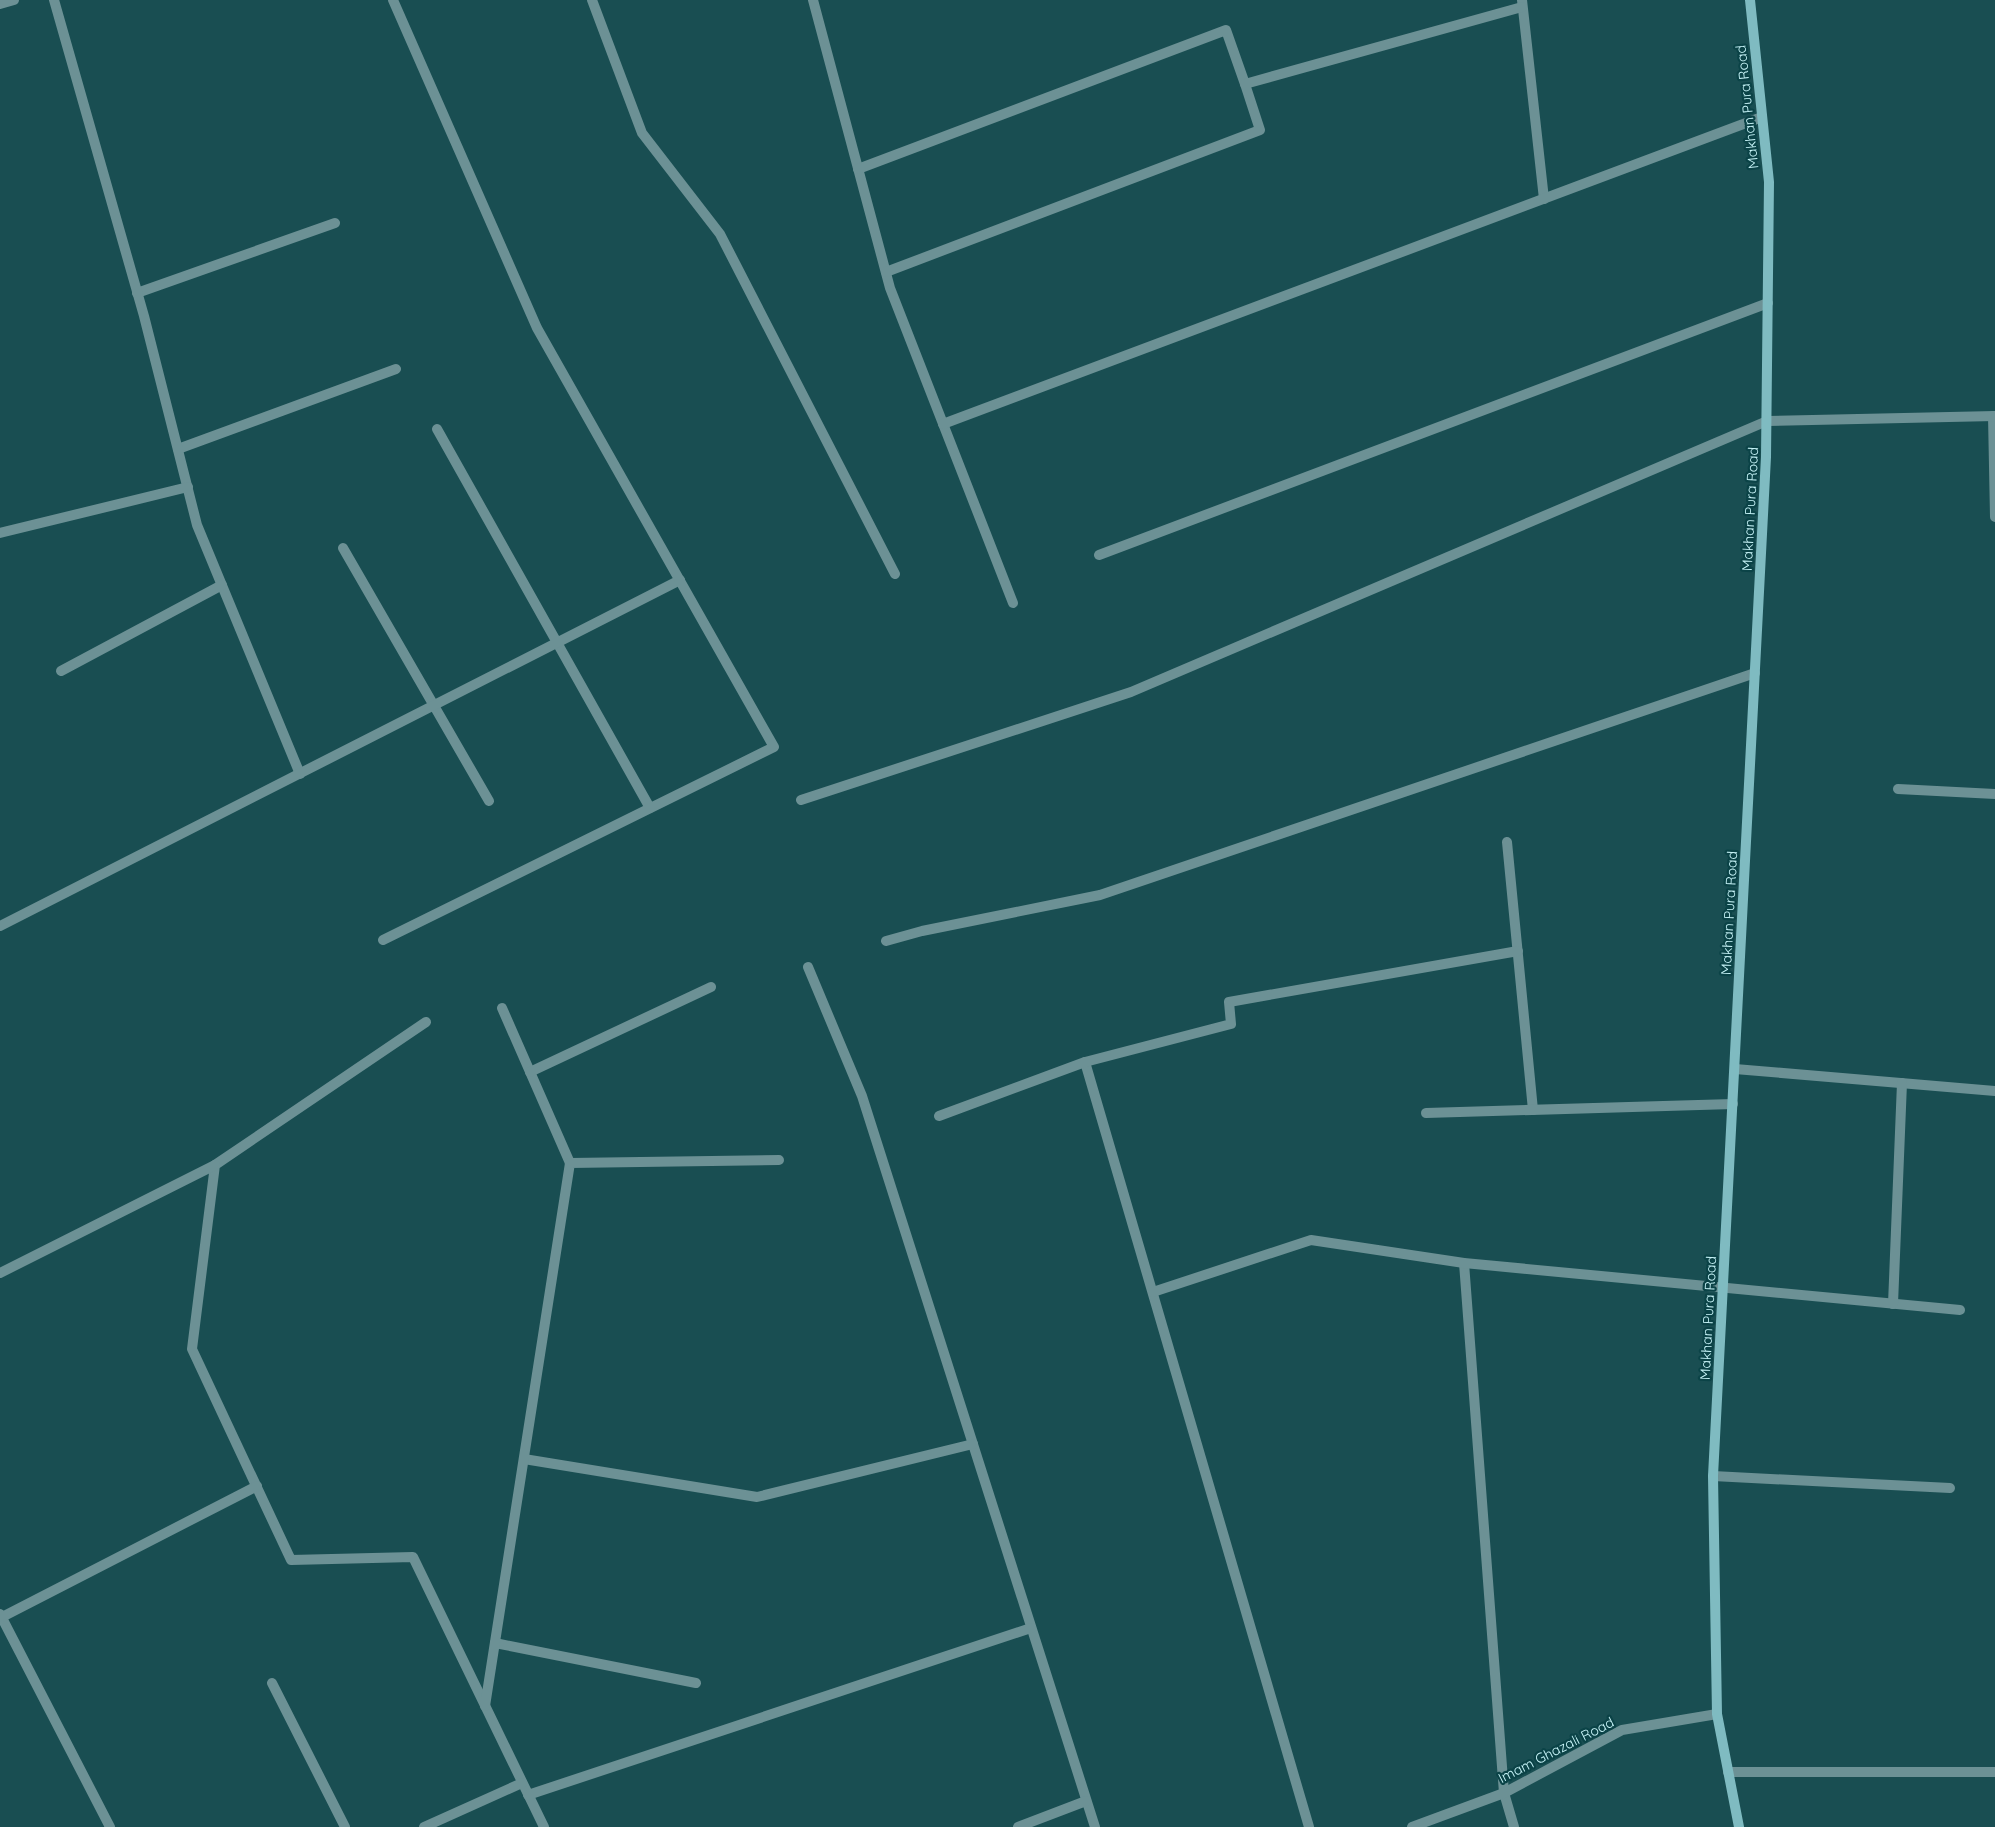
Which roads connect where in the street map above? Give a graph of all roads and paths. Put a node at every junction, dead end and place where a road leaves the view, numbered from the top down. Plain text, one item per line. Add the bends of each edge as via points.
1 (14, 0) edge
2 (54, 0) edge
3 (393, 0) edge
4 (592, 0) edge
5 (813, 0) edge
6 (1750, 0) edge
7 (0, 4) edge
8 (1522, 4) edge
9 (1246, 84) junction
10 (1762, 117) junction
11 (858, 169) junction
12 (1544, 199) junction
13 (335, 223) dead end
14 (886, 272) junction
15 (137, 293) junction
16 (1768, 303) junction
17 (396, 369) dead end
18 (1994, 416) edge
19 (1767, 421) junction
20 (943, 424) junction
21 (437, 429) dead end
22 (178, 449) junction
23 (188, 487) junction
24 (1995, 517) edge
25 (0, 533) edge
26 (343, 548) dead end
27 (1099, 555) dead end
28 (895, 574) dead end
29 (680, 580) junction
30 (222, 585) junction
31 (1013, 603) dead end
32 (558, 643) junction
33 (61, 671) dead end
34 (1755, 674) junction
35 (434, 706) junction
36 (300, 774) junction
37 (1898, 789) dead end
38 (1995, 794) edge
39 (802, 800) dead end
40 (489, 802) dead end
41 (650, 808) junction
42 (1507, 842) dead end
43 (0, 926) edge
44 (383, 940) dead end
45 (886, 941) dead end
46 (1518, 951) junction
47 (808, 967) dead end
48 (711, 987) dead end
49 (502, 1008) dead end
50 (426, 1022) dead end
51 (1085, 1062) junction
52 (1735, 1069) junction
53 (530, 1072) junction
54 (1902, 1083) junction
55 (1995, 1091) edge
56 (1733, 1104) junction
57 (1532, 1110) junction
58 (1426, 1112) dead end
59 (939, 1116) dead end
60 (779, 1160) dead end
61 (570, 1163) junction
62 (215, 1165) junction
63 (1464, 1263) junction
64 (0, 1273) edge
65 (1723, 1288) junction
66 (1153, 1292) junction
67 (1893, 1304) junction
68 (1960, 1310) dead end
69 (973, 1444) junction
70 (524, 1459) junction
71 (1713, 1476) junction
72 (256, 1486) junction
73 (1950, 1488) dead end
74 (1, 1615) edge
75 (1032, 1628) junction
76 (495, 1643) junction
77 (272, 1683) dead end
78 (696, 1683) dead end
79 (485, 1706) junction
80 (1717, 1714) junction
81 (1728, 1772) junction
82 (1995, 1772) edge
83 (522, 1783) junction
84 (1504, 1793) junction
85 (528, 1795) junction
86 (1086, 1801) junction
87 (110, 1827) edge
88 (345, 1827) edge
89 (424, 1827) edge
90 (544, 1827) edge
91 (1018, 1827) edge
92 (1095, 1827) edge
93 (1309, 1827) edge
94 (1412, 1827) edge
95 (1514, 1827) edge
96 (1739, 1827) edge

1 - 7 street
2 - 15 street
3 - 29 street via 537,328
4 - 28 street via 642,133 720,234
5 - 11 street
6 - 10 street, Makhan Pura Road
8 - 9 street
8 - 12 street
9 - 11 street via 1226,30
9 - 14 street via 1260,130
10 - 12 street
10 - 16 street, Makhan Pura Road via 1769,182
11 - 14 street
12 - 20 street
13 - 15 street
14 - 20 street
15 - 22 street
16 - 19 street, Makhan Pura Road
16 - 27 street
17 - 22 street
18 - 19 street
18 - 24 street
19 - 34 street, Makhan Pura Road
19 - 39 street via 1132,692
20 - 31 street
21 - 32 street
22 - 23 street
23 - 25 street
23 - 30 street via 197,525
26 - 35 street
29 - 32 street
29 - 41 street via 774,747
30 - 33 street
30 - 36 street
32 - 35 street
32 - 41 street
34 - 45 street via 1100,895
34 - 52 street, Makhan Pura Road
35 - 36 street
35 - 40 street
36 - 43 street
37 - 38 street
41 - 44 street
42 - 46 street
46 - 51 street via 1228,1002 1231,1024
46 - 57 street
47 - 69 street via 862,1096
48 - 53 street
49 - 53 street
50 - 62 street
51 - 59 street
51 - 66 street
52 - 54 street
52 - 56 street, Makhan Pura Road
53 - 61 street
54 - 55 street
54 - 67 street
56 - 57 street
56 - 65 street, Makhan Pura Road
57 - 58 street
60 - 61 street
61 - 70 street
62 - 64 street
62 - 72 street via 192,1349
63 - 65 street
63 - 66 street via 1311,1240
63 - 84 street
65 - 67 street
65 - 71 street, Makhan Pura Road
66 - 93 street
67 - 68 street
69 - 70 street via 757,1497
69 - 75 street
70 - 76 street
71 - 73 street
71 - 80 street, Makhan Pura Road
72 - 74 street
72 - 79 street via 291,1560 413,1557
74 - 87 street
75 - 85 street
75 - 86 street
76 - 78 street
76 - 79 street
77 - 88 street
79 - 83 street
80 - 81 street, Makhan Pura Road
80 - 84 street, Imam Ghazali Road via 1622,1730
81 - 82 street
81 - 96 street, Makhan Pura Road
83 - 85 street
83 - 89 street
84 - 94 street, Imam Ghazali Road
84 - 95 street
85 - 90 street
86 - 91 street
86 - 92 street

